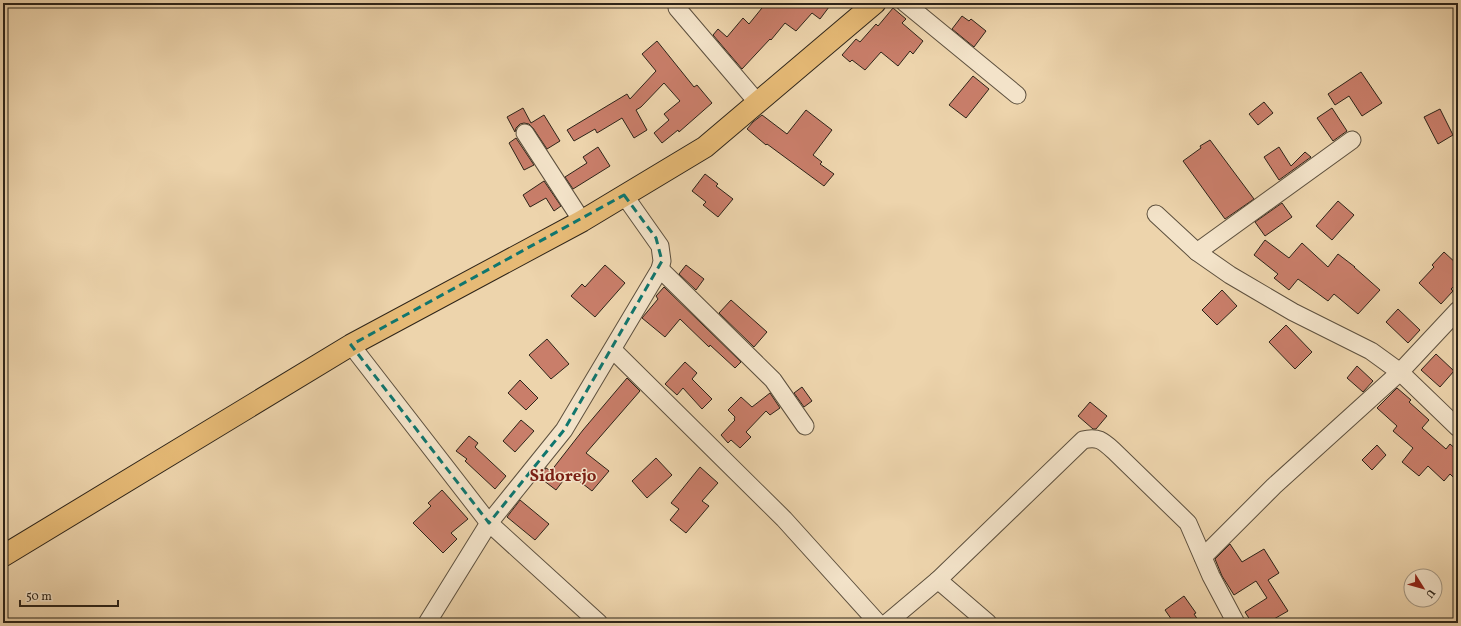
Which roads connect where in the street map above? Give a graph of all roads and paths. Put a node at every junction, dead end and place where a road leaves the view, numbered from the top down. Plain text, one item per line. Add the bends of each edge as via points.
1 (677, 3) edge
2 (875, 3) edge
3 (905, 3) edge
4 (1017, 95) dead end
5 (758, 103) junction
6 (525, 133) dead end
7 (1352, 140) dead end
8 (624, 195) junction
9 (1156, 214) dead end
10 (582, 221) junction
11 (1197, 252) junction
12 (660, 269) junction
13 (1458, 310) edge
14 (351, 345) junction
15 (613, 350) junction
16 (1400, 372) junction
17 (805, 426) dead end
18 (1458, 428) edge
19 (489, 523) junction
20 (3, 556) edge
21 (1203, 557) junction
22 (938, 580) junction
23 (427, 623) edge
24 (599, 623) edge
25 (878, 623) edge
26 (887, 623) edge
27 (988, 623) edge
28 (1236, 623) edge

1 - 5 street via 677,8
2 - 5 main road
3 - 4 street
5 - 8 main road via 705,147
6 - 10 street
7 - 11 street
8 - 10 main road
8 - 12 street via 660,246
9 - 11 street
10 - 14 main road
11 - 16 street via 1230,275 1293,312 1371,351
12 - 15 street
12 - 17 street via 774,380
13 - 16 street
14 - 19 street
14 - 20 main road
15 - 19 street via 564,430
15 - 25 street via 784,519
16 - 18 street
16 - 21 street via 1274,486
19 - 23 street
19 - 24 street
21 - 22 street via 1188,523 1114,451 1102,441 1092,438 1083,440
21 - 28 street
22 - 26 street
22 - 27 street

